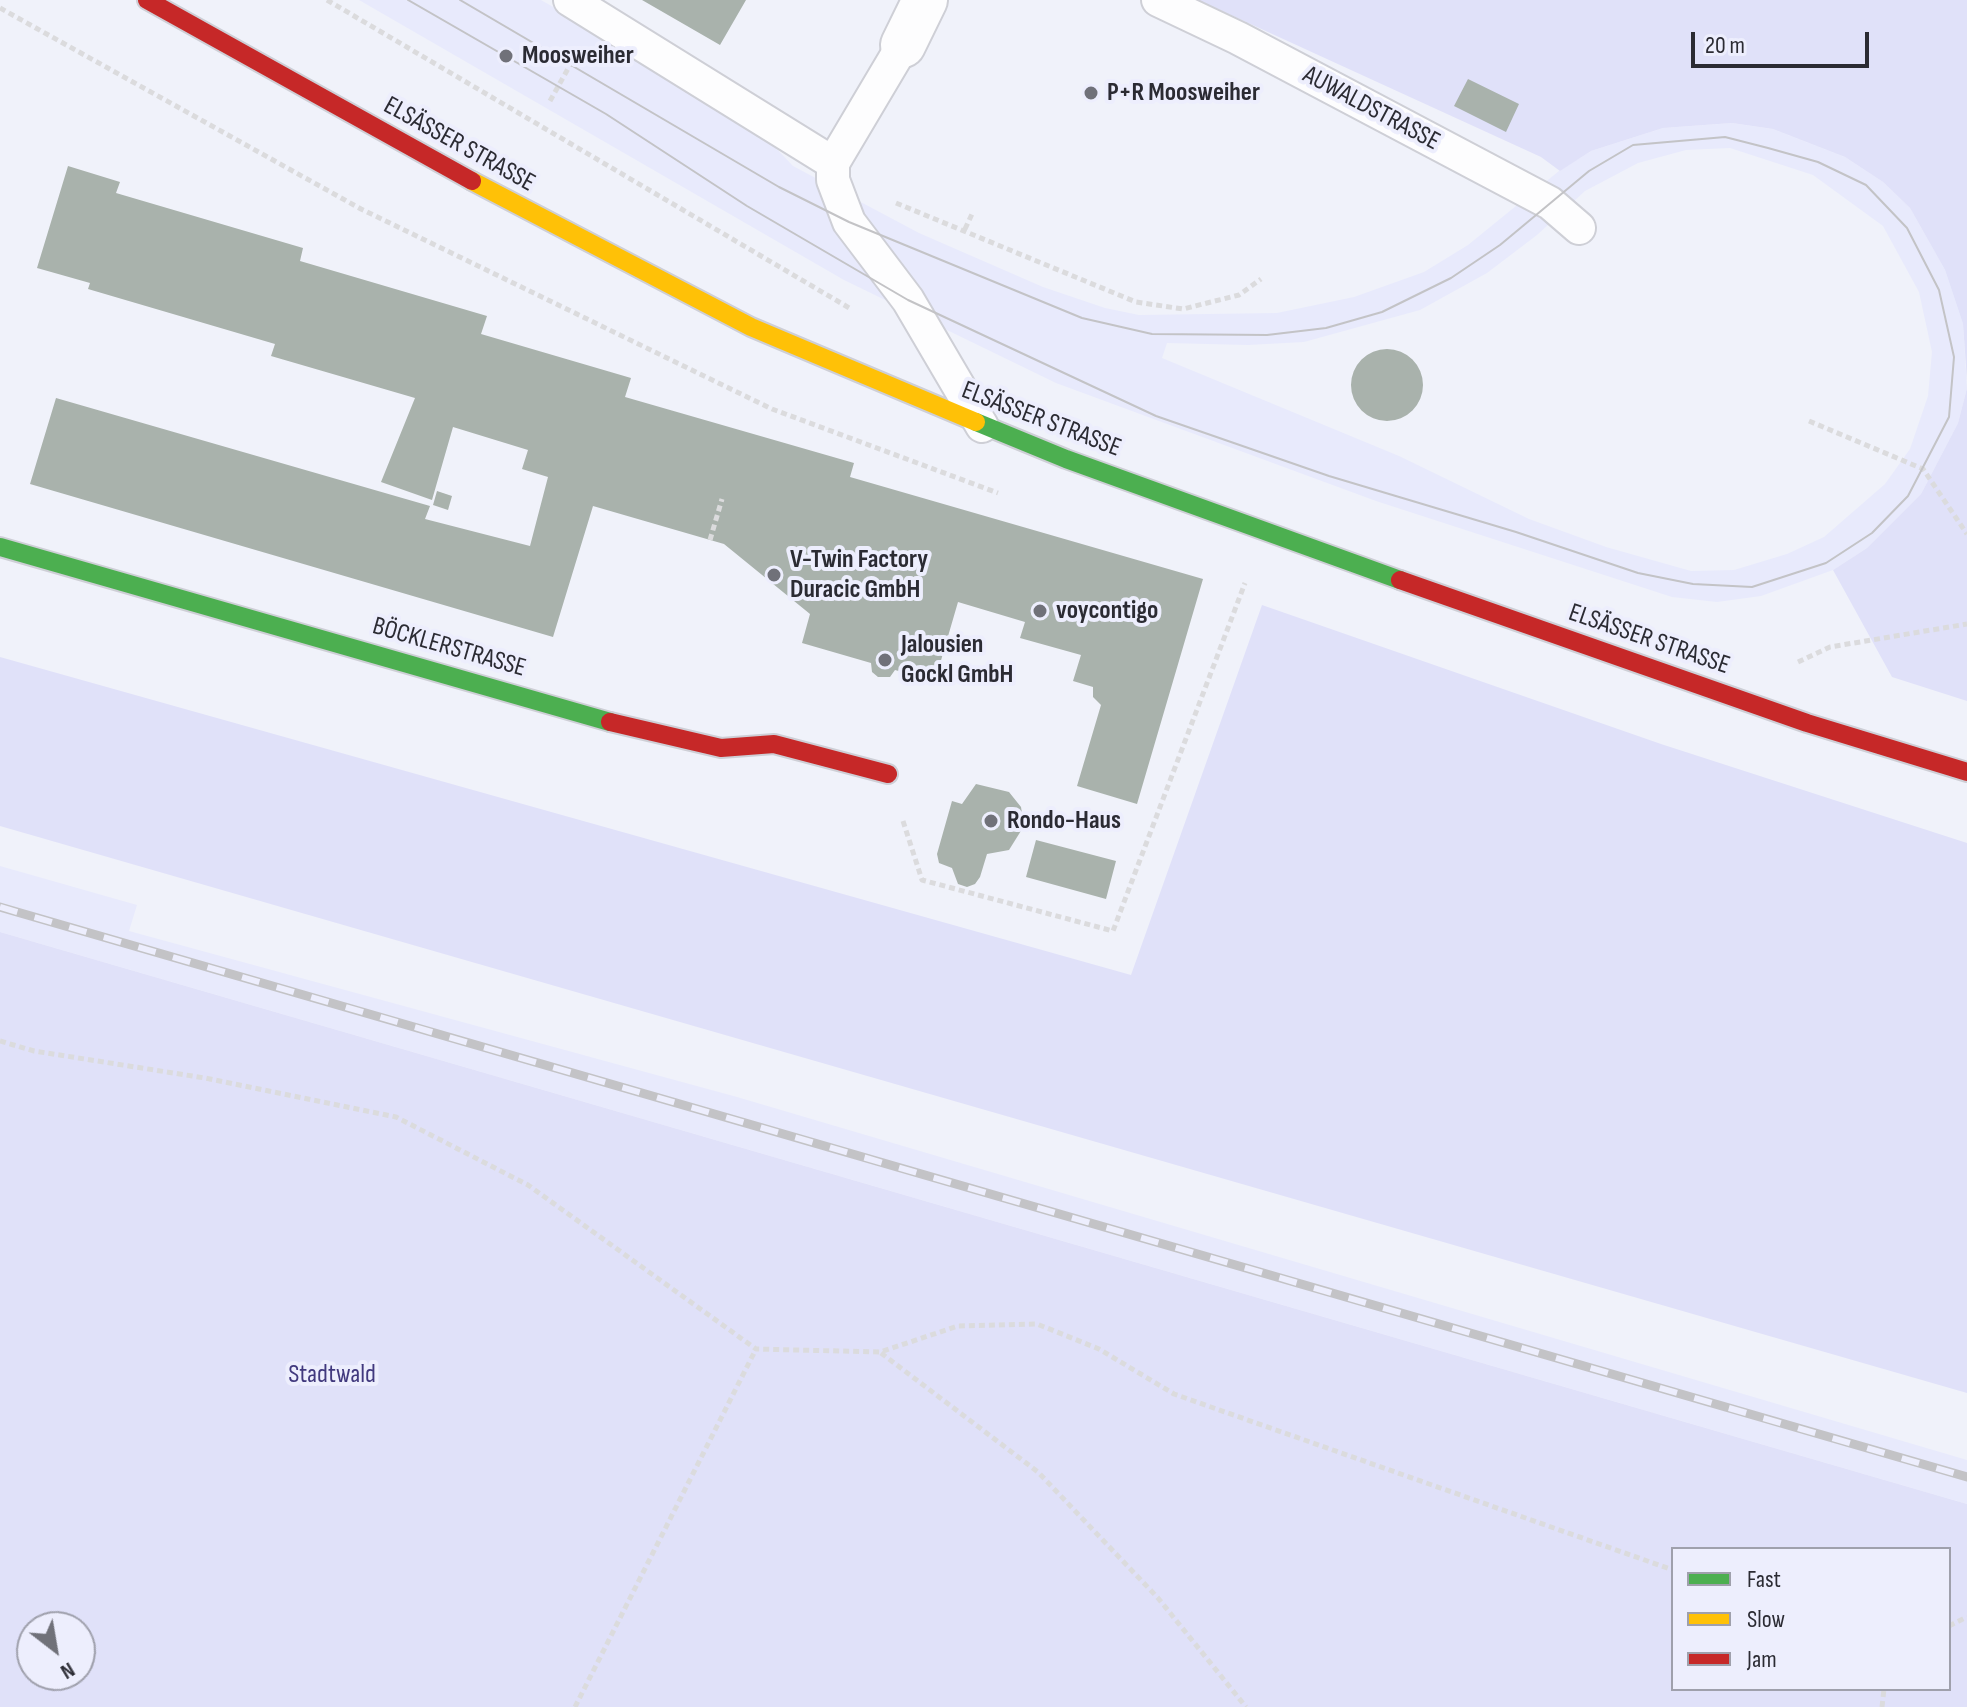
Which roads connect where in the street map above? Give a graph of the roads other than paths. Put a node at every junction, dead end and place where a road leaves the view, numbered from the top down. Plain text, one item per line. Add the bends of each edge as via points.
1 (147, 0) edge
2 (570, 0) edge
3 (925, 0) edge
4 (1158, 0) edge
5 (903, 45) joint
6 (833, 172) junction
7 (1579, 228) dead end
8 (982, 426) junction
9 (0, 547) edge
10 (1967, 772) edge
11 (888, 774) road end

1 - 8 main road, ELSÄSSER STRASSE via 634,268 751,327
2 - 6 lane
3 - 5 street
4 - 7 lane, AUWALDSTRASSE via 1550,203
5 - 6 lane
6 - 8 lane via 849,222 908,300
8 - 10 main road, ELSÄSSER STRASSE via 1747,702
9 - 11 main road, BÖCKLERSTRASSE via 602,720 721,748 774,744

